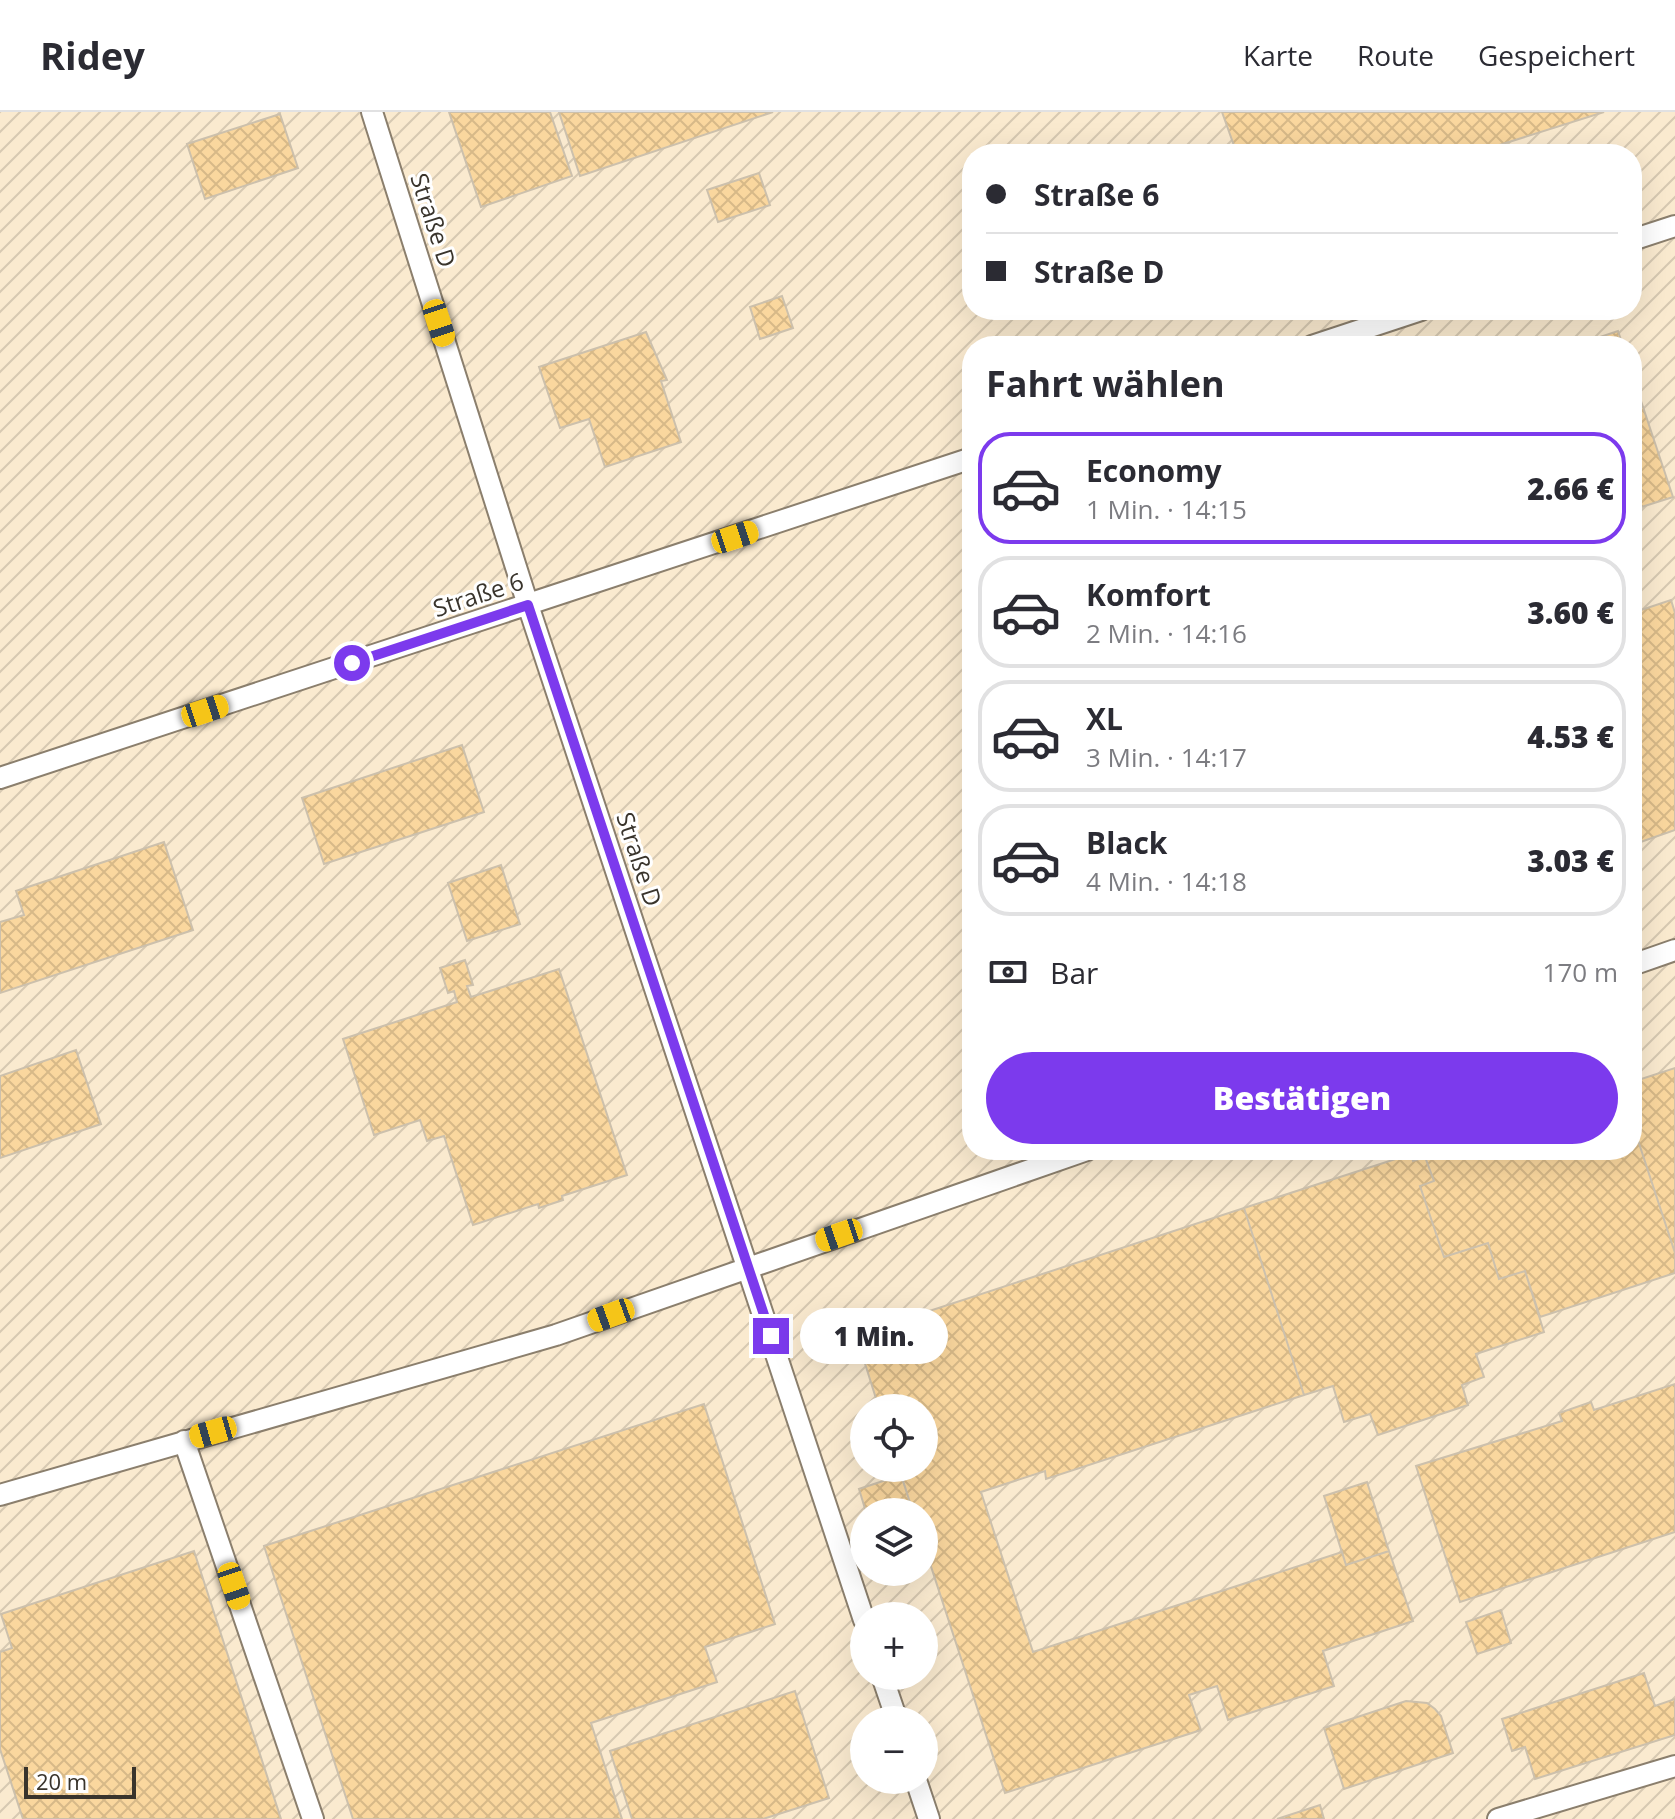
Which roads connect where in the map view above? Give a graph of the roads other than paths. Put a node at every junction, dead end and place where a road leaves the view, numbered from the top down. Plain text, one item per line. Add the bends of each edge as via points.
1 (372, 112) edge
2 (1675, 226) edge
3 (1642, 237) edge
4 (1391, 320) edge
5 (1342, 336) edge
6 (962, 461) edge
7 (528, 605) junction
8 (0, 778) edge
9 (1675, 950) edge
10 (1642, 962) edge
11 (1058, 1160) edge
12 (748, 1266) junction
13 (184, 1441) junction
14 (0, 1495) edge
15 (858, 1602) edge
16 (1675, 1766) edge
17 (921, 1794) edge
18 (313, 1819) edge
19 (929, 1819) edge
20 (1498, 1819) edge

1 - 7 lane, Straße D
2 - 3 lane
4 - 5 lane
6 - 7 lane, Straße 6
7 - 8 lane, Straße 6
7 - 12 lane, Straße D
9 - 10 lane
11 - 12 lane
12 - 13 lane via 556,1335
12 - 15 lane, Straße D
13 - 14 lane
13 - 18 lane
16 - 20 lane
17 - 19 lane

